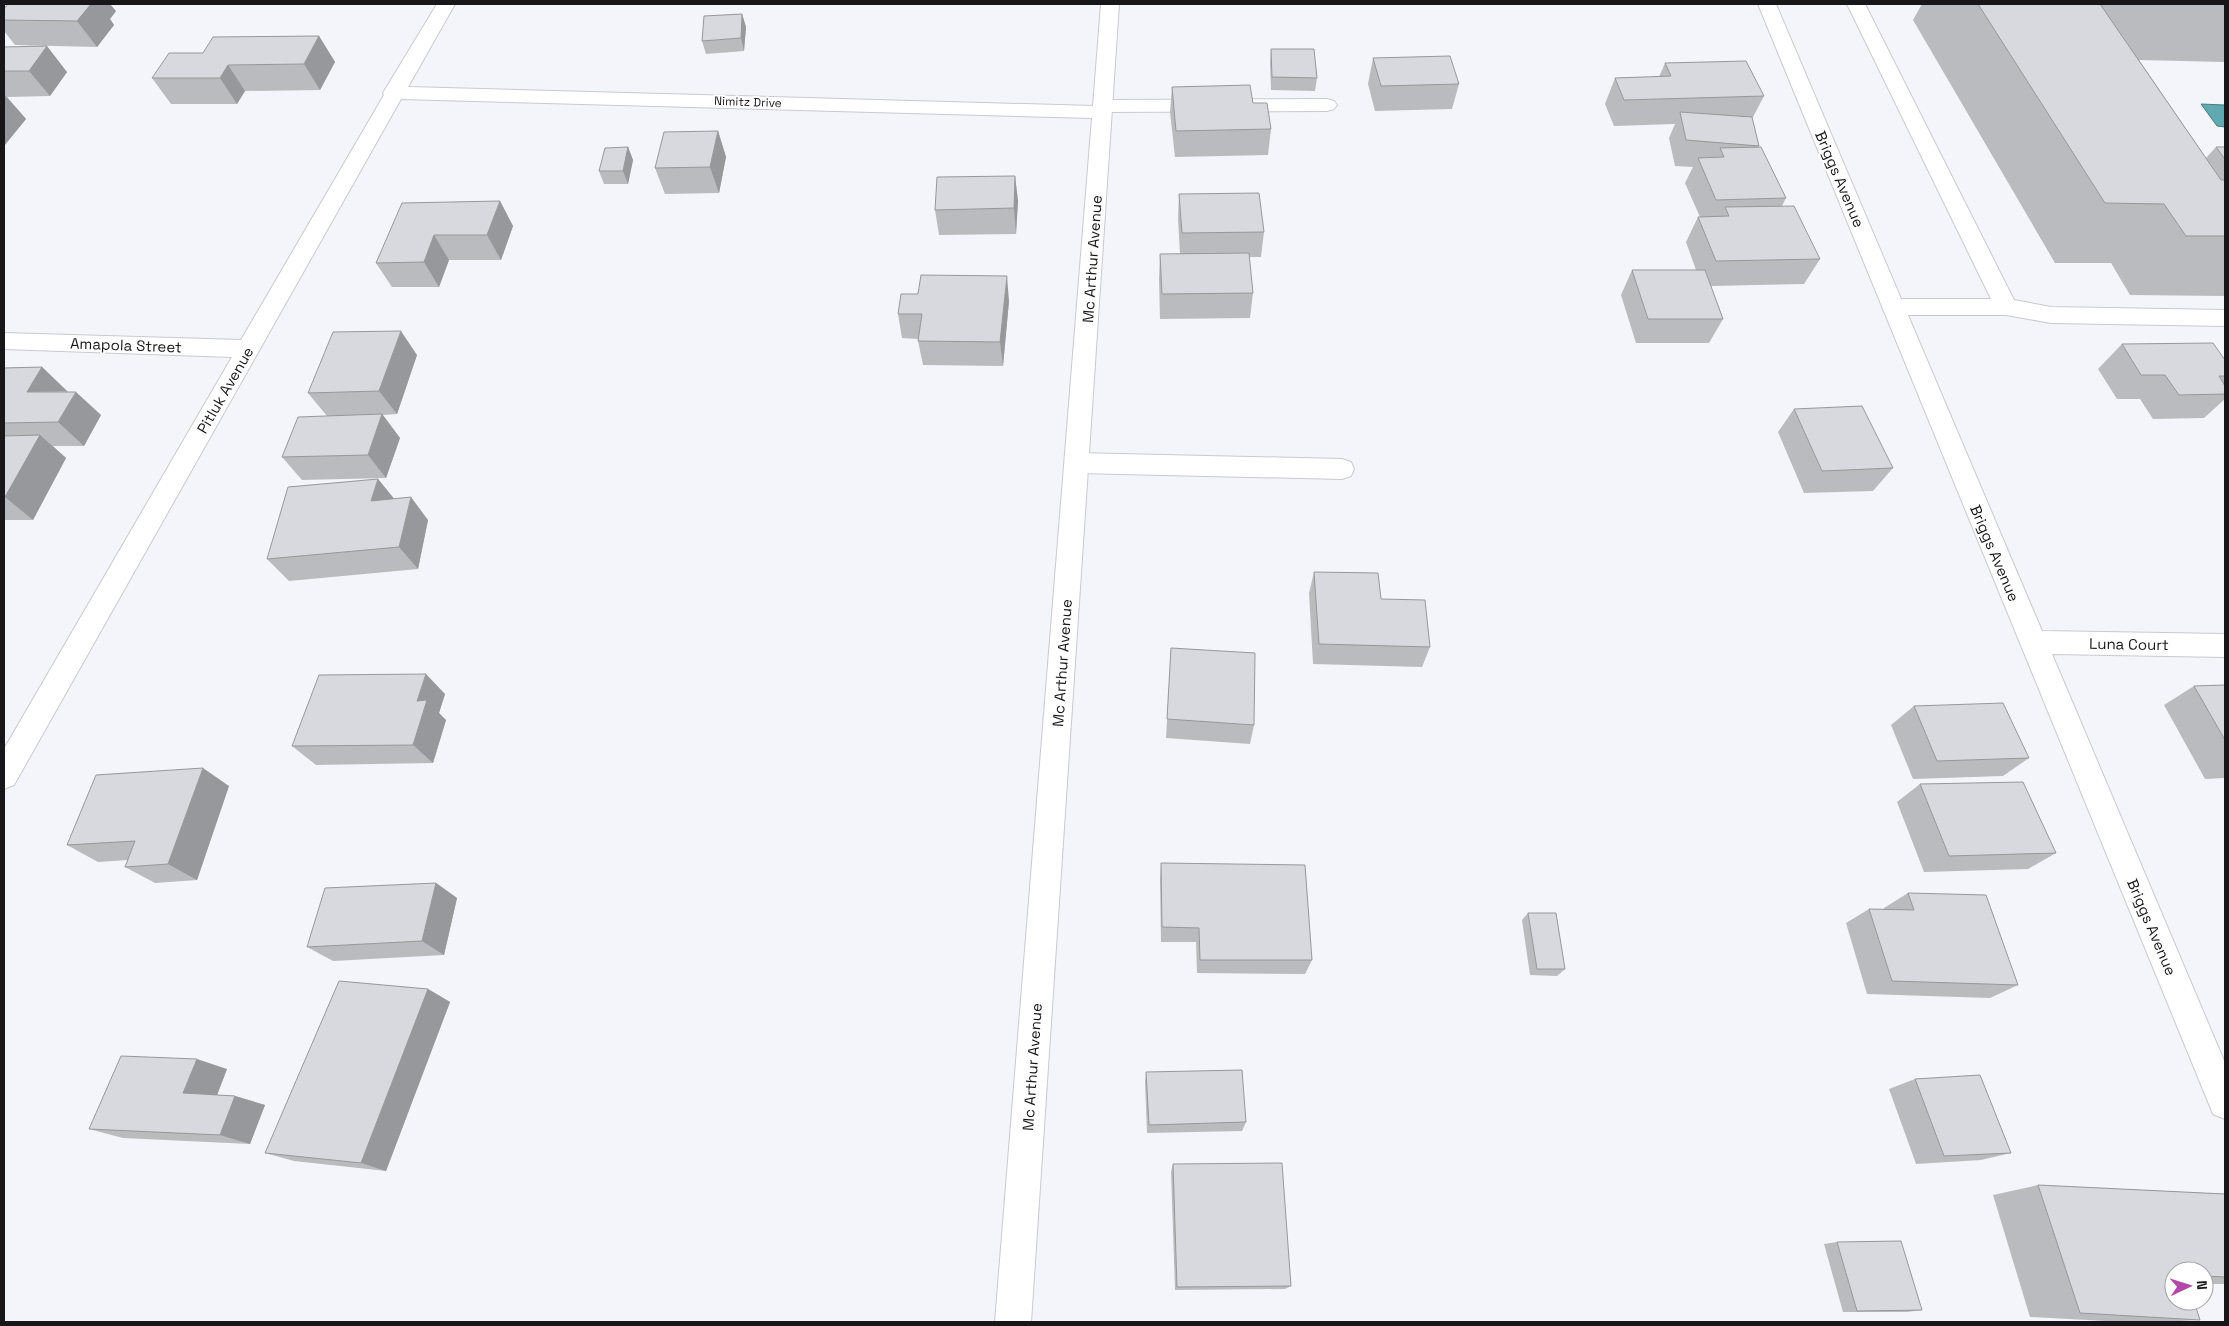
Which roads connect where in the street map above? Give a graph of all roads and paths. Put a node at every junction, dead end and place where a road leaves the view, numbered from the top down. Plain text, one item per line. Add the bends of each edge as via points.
1 (446, 4) edge
2 (1110, 4) edge
3 (1767, 4) edge
4 (1856, 4) edge
5 (393, 93) junction
6 (1327, 106) dead end
7 (1103, 109) junction
8 (1893, 307) junction
9 (2006, 307) junction
10 (2225, 318) edge
11 (4, 341) edge
12 (248, 348) junction
13 (1076, 463) junction
14 (1342, 469) dead end
15 (2032, 642) junction
16 (2225, 645) edge
17 (4, 776) edge
18 (2225, 1102) edge
19 (1013, 1322) edge

1 - 5 street, Pitluk Avenue
2 - 7 street, Mc Arthur Avenue
3 - 8 street, Briggs Avenue
4 - 9 street
5 - 7 street, Nimitz Drive
5 - 12 street, Pitluk Avenue
6 - 7 street, Nimitz Drive
7 - 13 street, Mc Arthur Avenue
8 - 9 street
8 - 15 street, Briggs Avenue
9 - 10 street via 2051,315
11 - 12 street, Amapola Street
12 - 17 street, Pitluk Avenue
13 - 14 street
13 - 19 street, Mc Arthur Avenue
15 - 16 street, Luna Court
15 - 18 street, Briggs Avenue

